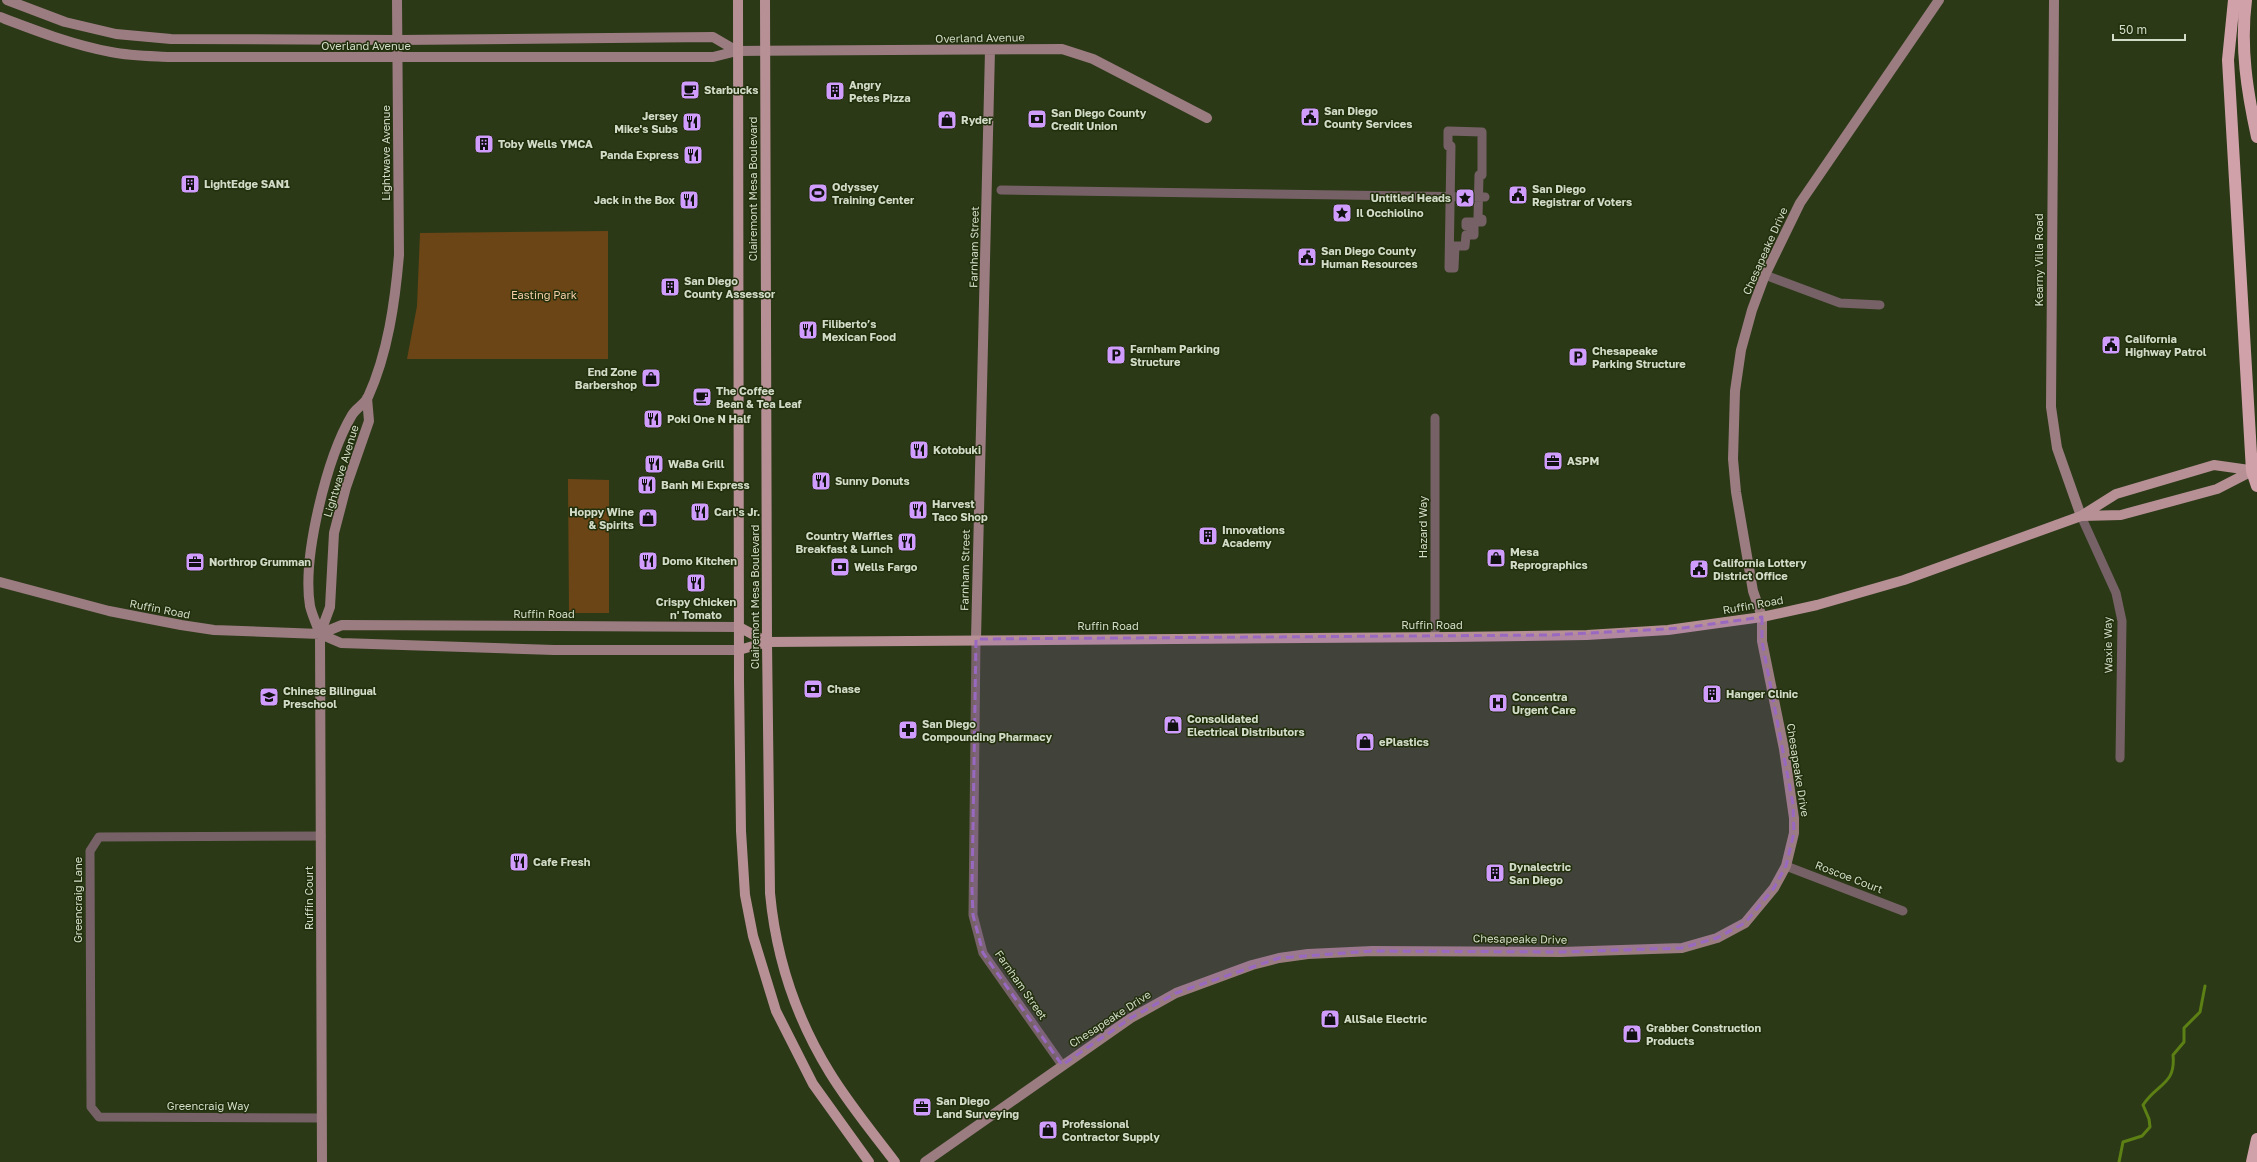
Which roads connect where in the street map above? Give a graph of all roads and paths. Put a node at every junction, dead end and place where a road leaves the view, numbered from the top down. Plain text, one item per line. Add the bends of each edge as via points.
1 (7, 0) edge
2 (397, 0) edge
3 (738, 0) edge
4 (765, 0) edge
5 (1939, 0) edge
6 (2054, 0) edge
7 (2234, 0) edge
8 (2246, 0) edge
9 (0, 17) edge
10 (398, 40) junction
11 (990, 50) junction
12 (738, 51) junction
13 (764, 51) junction
14 (398, 58) junction
15 (1207, 118) dead end
16 (2257, 136) edge
17 (1001, 190) dead end
18 (1450, 197) junction
19 (1482, 197) junction
20 (1765, 275) junction
21 (1880, 306) dead end
22 (367, 398) junction
23 (1435, 418) dead end
24 (2254, 471) edge
25 (2257, 486) edge
26 (2081, 516) junction
27 (0, 582) edge
28 (1762, 617) junction
29 (739, 627) junction
30 (320, 634) junction
31 (1435, 637) junction
32 (976, 639) junction
33 (766, 642) junction
34 (739, 650) junction
35 (2120, 758) dead end
36 (321, 836) junction
37 (1786, 866) junction
38 (1902, 911) dead end
39 (1062, 1065) junction
40 (96, 1114) joint
41 (322, 1118) junction
42 (2257, 1139) edge
43 (322, 1162) edge
44 (869, 1162) edge
45 (894, 1162) edge
46 (925, 1162) edge
47 (2252, 1162) edge

1 - 10 street, Overland Avenue via 65,22 134,36 183,39
2 - 10 street, Lightwave Avenue
3 - 12 main road, Clairemont Mesa Boulevard
4 - 13 main road, Clairemont Mesa Boulevard
5 - 20 street, Chesapeake Drive via 1800,203
6 - 26 street, Kearny Villa Road via 2051,407 2058,448
7 - 24 highway via 2228,60
8 - 16 highway via 2243,28 2247,91
9 - 14 street, Overland Avenue via 62,41 120,54 170,57
10 - 12 street, Overland Avenue via 713,37
10 - 14 street, Lightwave Avenue
11 - 13 street, Overland Avenue
11 - 15 street, Overland Avenue via 1062,49 1076,53 1093,59
11 - 32 street, Farnham Street
12 - 13 street, Overland Avenue
12 - 14 street, Overland Avenue via 713,57
12 - 29 main road, Clairemont Mesa Boulevard
13 - 33 main road, Clairemont Mesa Boulevard
14 - 22 street, Lightwave Avenue via 399,255 396,297 382,355
17 - 18 street
18 - 19 street
18 - 19 street via 1448,131 1482,132 1482,175 1479,175
18 - 19 street via 1449,268 1454,268 1454,246 1465,246 1466,235 1474,235 1474,227 1466,226 1466,222 1482,222 1482,219 1478,218
20 - 21 street via 1840,303
20 - 28 street, Chesapeake Drive via 1741,350 1735,391 1733,459 1753,591
22 - 30 street, Lightwave Avenue via 369,421 346,486 334,533 330,607
22 - 30 street, Lightwave Avenue via 352,414 338,446 325,482 314,527 310,606
23 - 31 street, Hazard Way
24 - 25 highway
24 - 26 main road via 2217,489 2122,515
24 - 26 main road via 2214,465 2116,494
26 - 28 main road, Ruffin Road via 1904,580 1817,605
26 - 35 street, Waxie Way via 2116,593 2122,621
27 - 30 street, Ruffin Road via 109,611 181,626 214,630
28 - 31 main road, Ruffin Road via 1668,630 1587,635
28 - 37 street, Chesapeake Drive via 1762,641 1793,804 1794,833
29 - 30 street, Ruffin Road via 342,624
29 - 33 main road, Ruffin Road
29 - 34 main road, Clairemont Mesa Boulevard
30 - 34 street, Ruffin Road via 341,643 554,650
30 - 36 street, Ruffin Court
31 - 32 main road, Ruffin Road
32 - 33 main road, Ruffin Road
32 - 39 street, Farnham Street via 973,915 983,953
33 - 34 main road, Ruffin Road
33 - 45 main road, Clairemont Mesa Boulevard via 770,893 780,956 796,1007 816,1049 830,1074
34 - 44 main road, Clairemont Mesa Boulevard via 745,895 753,936 776,1011 788,1038 813,1084
36 - 40 street, Greencraig Lane via 99,837 90,851 91,1107
36 - 41 street, Ruffin Court
37 - 38 street, Roscoe Court
37 - 39 street, Chesapeake Drive via 1774,888 1745,923 1717,938 1689,946 1584,951 1372,951 1279,958 1252,965 1176,993 1131,1018
39 - 46 street, Chesapeake Drive
40 - 41 street, Greencraig Way via 99,1117
41 - 43 street, Ruffin Court
42 - 47 highway

